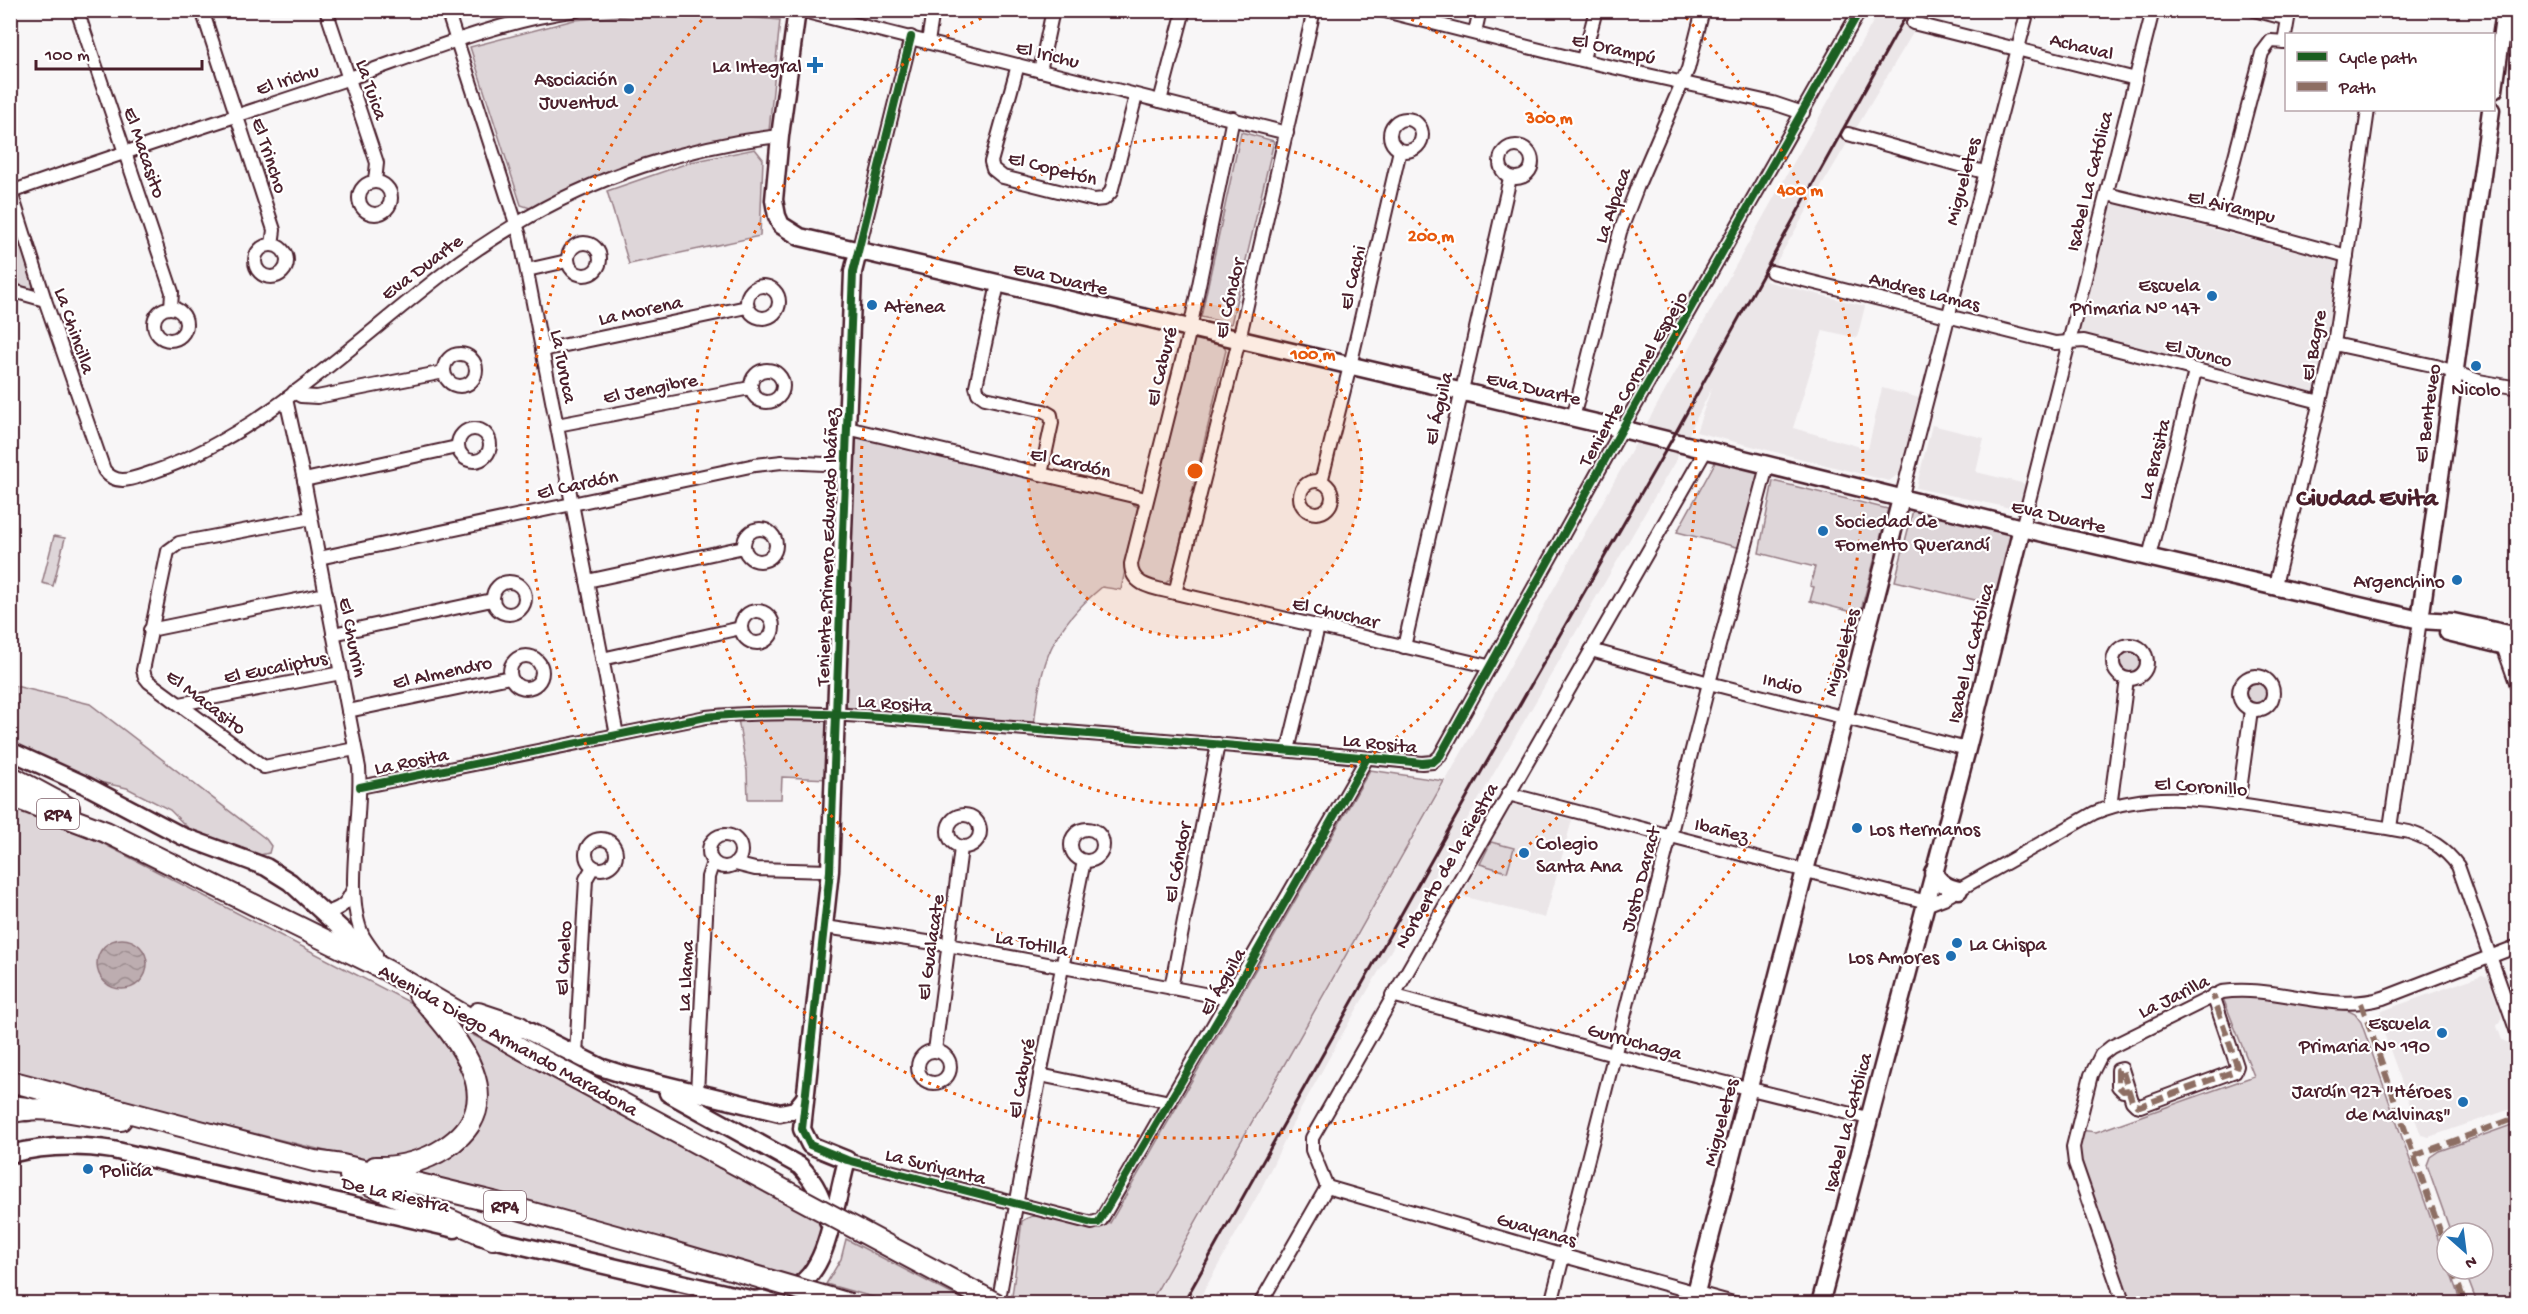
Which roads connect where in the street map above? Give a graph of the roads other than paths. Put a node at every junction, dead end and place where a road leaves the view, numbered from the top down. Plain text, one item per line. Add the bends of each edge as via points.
1 (77, 10) edge
2 (202, 10) edge
3 (326, 10) edge
4 (447, 10) edge
5 (577, 10) edge
6 (798, 10) edge
7 (933, 10) edge
8 (1053, 10) edge
9 (1184, 10) edge
10 (1314, 10) edge
11 (1381, 10) edge
12 (1480, 10) edge
13 (1596, 10) edge
14 (1703, 10) edge
15 (1860, 10) edge
16 (2028, 10) edge
17 (2153, 10) edge
18 (2254, 10) edge
19 (2505, 10) edge
20 (564, 11) edge
21 (1913, 22) dead end
22 (1475, 32) junction
23 (911, 38) junction
24 (457, 40) junction
25 (928, 42) junction
26 (2280, 42) edge
27 (2017, 49) junction
28 (1583, 59) junction
29 (1018, 65) junction
30 (1040, 70) junction
31 (2495, 77) edge
32 (349, 78) junction
33 (2136, 79) junction
34 (1682, 82) junction
35 (1136, 96) junction
36 (1160, 101) junction
37 (2368, 111) edge
38 (2491, 111) edge
39 (1803, 113) junction
40 (238, 115) junction
41 (1233, 118) junction
42 (1287, 133) junction
43 (1848, 134) dead end
44 (780, 136) junction
45 (1400, 150) dead end
46 (125, 151) junction
47 (1984, 172) junction
48 (1510, 178) dead end
49 (375, 182) dead end
50 (11, 191) edge
51 (2107, 194) junction
52 (2218, 221) junction
53 (517, 224) junction
54 (272, 245) dead end
55 (858, 252) junction
56 (2347, 256) junction
57 (567, 261) dead end
58 (526, 270) junction
59 (1772, 272) dead end
60 (998, 284) junction
61 (10, 290) edge
62 (45, 300) junction
63 (747, 307) dead end
64 (171, 308) dead end
65 (1947, 316) junction
66 (1190, 329) junction
67 (1239, 340) junction
68 (2069, 342) junction
69 (2334, 344) junction
70 (542, 350) junction
71 (1350, 366) junction
72 (2195, 371) junction
73 (444, 372) dead end
74 (2453, 373) junction
75 (750, 388) dead end
76 (2517, 388) edge
77 (1461, 392) junction
78 (290, 395) junction
79 (2320, 402) junction
80 (1573, 418) junction
81 (557, 425) junction
82 (847, 428) junction
83 (1622, 429) junction
84 (457, 447) dead end
85 (1707, 450) junction
86 (846, 465) junction
87 (1767, 466) junction
88 (1041, 474) junction
89 (112, 479) joint
90 (304, 480) junction
91 (1321, 482) dead end
92 (1146, 499) junction
93 (1901, 499) junction
94 (572, 504) junction
95 (311, 518) junction
96 (2022, 528) junction
97 (744, 547) dead end
98 (2149, 557) junction
99 (319, 558) junction
100 (587, 581) junction
101 (2275, 585) junction
102 (1175, 593) junction
103 (326, 594) junction
104 (492, 600) dead end
105 (2420, 620) junction
106 (1318, 627) junction
107 (741, 628) dead end
108 (150, 630) junction
109 (333, 634) junction
110 (2517, 636) edge
111 (1404, 647) junction
112 (2510, 647) edge
113 (1591, 650) junction
114 (602, 659) junction
115 (1488, 666) junction
116 (341, 674) junction
117 (510, 677) dead end
118 (2127, 679) dead end
119 (1709, 684) junction
120 (2517, 688) edge
121 (180, 704) junction
122 (2251, 710) dead end
123 (348, 711) junction
124 (837, 714) junction
125 (1844, 717) junction
126 (617, 735) junction
127 (1218, 744) junction
128 (356, 749) junction
129 (1966, 749) junction
130 (1288, 750) junction
131 (10, 752) edge
132 (1367, 758) junction
133 (1433, 762) joint
134 (10, 776) edge
135 (360, 787) junction
136 (1508, 794) junction
137 (10, 796) edge
138 (2238, 806) junction
139 (2110, 807) junction
140 (2390, 828) junction
141 (106, 832) junction
142 (1671, 836) junction
143 (961, 848) dead end
144 (1084, 861) dead end
145 (713, 862) junction
146 (735, 864) junction
147 (593, 867) dead end
148 (1805, 870) junction
149 (830, 871) junction
150 (1933, 872) junction
151 (354, 885) junction
152 (1959, 890) junction
153 (1925, 902) junction
154 (325, 913) junction
155 (825, 927) junction
156 (948, 945) junction
157 (2517, 946) edge
158 (2490, 956) junction
159 (1062, 968) junction
160 (386, 970) junction
161 (410, 985) junction
162 (1171, 988) junction
163 (1392, 995) junction
164 (2213, 995) junction
165 (1230, 999) junction
166 (444, 1002) junction
167 (520, 1027) joint
168 (2517, 1035) edge
169 (934, 1051) dead end
170 (576, 1054) junction
171 (1614, 1055) junction
172 (626, 1075) junction
173 (1040, 1075) junction
174 (10, 1081) edge
175 (1749, 1089) junction
176 (2129, 1090) dead end
177 (697, 1093) junction
178 (804, 1099) junction
179 (1170, 1102) junction
180 (16, 1109) edge
181 (1868, 1118) junction
182 (192, 1129) junction
183 (10, 1154) edge
184 (847, 1160) junction
185 (314, 1161) junction
186 (342, 1165) junction
187 (1327, 1187) junction
188 (1017, 1203) junction
189 (1101, 1220) joint
190 (830, 1231) junction
191 (493, 1239) junction
192 (1564, 1256) junction
193 (1695, 1298) edge
194 (762, 1302) edge
195 (850, 1304) edge
196 (998, 1304) edge
197 (1260, 1304) edge
198 (1551, 1304) edge
199 (1737, 1304) edge
200 (1820, 1304) edge
201 (2124, 1304) edge

1 - 46 street, El Macasito
2 - 40 street, El Trincho
3 - 32 street, La Tuica
4 - 24 street, La Turuca
5 - 20 street, El Irichu
6 - 23 street, El Irichu
6 - 44 street
7 - 25 street
8 - 30 street
9 - 36 street
10 - 42 street, El Cóndor
11 - 22 street, El Orampú
12 - 22 street
13 - 28 street
14 - 34 street, La Alpaca
15 - 39 street, Teniente Coronel Espejo
16 - 27 street, Migueletes
17 - 33 street, Isabel La Católica
18 - 26 street via 2288,19
19 - 31 street
20 - 24 street, El Irichu
21 - 27 street, Achaval
22 - 28 street, El Orampú
23 - 25 street, El Irichu
23 - 55 street, Teniente Primero Eduardo Ibáñez
24 - 32 street, El Irichu
24 - 53 street, La Turuca
25 - 29 street, El Irichu
26 - 52 street via 2262,52
27 - 33 street, Achaval
27 - 47 street, Migueletes
28 - 34 street, El Orampú
29 - 30 street, El Irichu
29 - 35 street, El Copetón via 991,162 993,170 1003,177 1094,200 1104,199 1111,192
30 - 35 street, El Irichu
32 - 40 street, El Irichu
32 - 49 street, La Tuica via 377,163
33 - 51 street, Isabel La Católica
34 - 39 street, El Orampú
34 - 80 street, La Alpaca via 1620,232
35 - 36 street, El Irichu
36 - 41 street, El Irichu
37 - 56 street, El Bagre
38 - 74 street, El Benteveo
39 - 83 street, Teniente Coronel Espejo
40 - 46 street, El Irichu
40 - 54 street, El Trincho via 274,230
41 - 42 street, El Irichu
41 - 66 street, El Caburé
42 - 67 street, El Cóndor
43 - 47 street
44 - 53 street, Eva Duarte via 720,145 631,170
44 - 55 street, Eva Duarte via 774,200 782,225 800,237
45 - 71 street, El Cachi
46 - 50 street, El Irichu
46 - 64 street, El Macasito via 172,292
47 - 65 street, Migueletes
48 - 77 street, El Águila
50 - 62 street, La Chincilla
51 - 52 street, El Airampu
51 - 68 street, Isabel La Católica
52 - 56 street, El Airampu
53 - 58 street, La Turuca
53 - 78 street, Eva Duarte via 449,270
55 - 60 street, Eva Duarte
55 - 82 street, Teniente Primero Eduardo Ibáñez via 853,272
56 - 69 street, El Bagre
57 - 58 street
58 - 70 street, La Turuca
59 - 65 street, Andres Lamas
60 - 66 street, Eva Duarte
60 - 88 street via 976,386 985,398 1050,415 1052,423
61 - 62 street
62 - 89 street, La Chincilla via 104,470
63 - 70 street, La Morena
65 - 68 street, Andres Lamas via 2055,343
65 - 93 street, Migueletes
66 - 67 street, Eva Duarte
66 - 92 street, El Caburé
67 - 71 street, Eva Duarte
67 - 102 street, El Cóndor
68 - 72 street, El Junco via 2084,341
68 - 96 street, Isabel La Católica
69 - 74 street
69 - 79 street, El Bagre
70 - 81 street, La Turuca
71 - 77 street, Eva Duarte
71 - 91 street, El Cachi
72 - 79 street, El Junco
72 - 98 street, La Brasita
73 - 78 street via 317,397
74 - 76 street
74 - 105 street, El Benteveo
75 - 81 street, El Jengibre
77 - 80 street, Eva Duarte
77 - 111 street, El Águila
78 - 89 street, Eva Duarte via 248,426 195,456 132,478
78 - 90 street, El Churrin
79 - 101 street, El Bagre
80 - 83 street, Eva Duarte
81 - 94 street, La Turuca
82 - 86 street, Teniente Primero Eduardo Ibáñez
82 - 88 street, El Cardón
83 - 85 street, Eva Duarte
83 - 115 street, Teniente Coronel Espejo
84 - 90 street
85 - 87 street, Eva Duarte
85 - 113 street, Norberto de la Riestra
86 - 94 street, El Cardón via 769,463
86 - 124 street, Teniente Primero Eduardo Ibáñez
87 - 93 street, Eva Duarte
87 - 119 street, Justo Daract
88 - 92 street, El Cardón
90 - 95 street, El Churrin
92 - 102 street, El Caburé via 1131,570 1143,585
93 - 96 street, Eva Duarte
93 - 125 street, Migueletes
94 - 99 street, El Cardón
94 - 100 street, La Turuca
95 - 99 street, El Churrin
95 - 108 street, El Macasito via 179,543 171,548
96 - 98 street, Eva Duarte
96 - 129 street, Isabel La Católica
97 - 100 street
98 - 101 street, Eva Duarte
99 - 103 street, El Churrin
100 - 114 street, La Turuca
101 - 105 street, Eva Duarte
102 - 106 street, El Chuchar
103 - 108 street
103 - 109 street, El Churrin
104 - 109 street, El Eucaliptus
105 - 110 street, Eva Duarte via 2453,622
105 - 112 street, Eva Duarte via 2448,632
105 - 140 street, El Benteveo
106 - 111 street, El Chuchar
106 - 130 street
107 - 114 street
108 - 121 street, El Macasito via 145,677
109 - 116 street, El Churrin
111 - 115 street, El Chuchar
112 - 120 street
113 - 119 street, Indio
113 - 136 street, Norberto de la Riestra
114 - 126 street, La Turuca
115 - 133 street, Teniente Coronel Espejo via 1440,756
116 - 121 street, El Eucaliptus
116 - 123 street, El Churrin
117 - 123 street, El Almendro
118 - 139 street
119 - 125 street, Indio
119 - 142 street, Justo Daract
121 - 128 street, El Macasito via 259,765 270,767
122 - 138 street
123 - 128 street, El Churrin
124 - 126 street, La Rosita via 706,717
124 - 127 street, La Rosita
124 - 149 street, Teniente Primero Eduardo Ibáñez
125 - 129 street, Indio
125 - 148 street, Migueletes
126 - 135 street, La Rosita
127 - 130 street, La Rosita
127 - 162 street, El Cóndor
128 - 135 street, El Churrin
129 - 150 street, Isabel La Católica
130 - 132 street, La Rosita
131 - 154 street via 85,785 182,836 266,867
132 - 133 street, La Rosita
132 - 165 street, El Águila
134 - 141 main road
135 - 151 street, El Churrin
136 - 142 street, Ibañez
136 - 163 street, Norberto de la Riestra
137 - 141 main road, Avenida Diego Armando Maradona / RP4
138 - 139 street, El Coronillo via 2162,798
138 - 140 street, El Coronillo
139 - 152 street, El Coronillo
140 - 158 street, El Coronillo via 2426,838 2451,856 2463,877
141 - 160 main road, Avenida Diego Armando Maradona / RP4
142 - 148 street, Ibañez
142 - 171 street, Justo Daract
143 - 156 street, El Gualacate
144 - 159 street, El Caburé
145 - 146 street via 723,867
145 - 146 street via 709,846 726,834 733,836 741,847 740,859
145 - 177 street, La Llama via 708,877
146 - 149 street via 755,869
147 - 170 street, El Chelco via 586,879
148 - 153 street, Ibañez
148 - 175 street, Migueletes
149 - 155 street, Teniente Primero Eduardo Ibáñez
150 - 152 street via 1939,882
150 - 153 street, Isabel La Católica
151 - 154 street, El Churrin via 342,908
151 - 160 street, El Churrin via 363,935
152 - 153 street, El Coronillo via 1937,901
153 - 181 street, Isabel La Católica
154 - 160 street
155 - 156 street, La Totilla
155 - 178 street, Teniente Primero Eduardo Ibáñez
156 - 159 street, La Totilla
156 - 169 street, El Gualacate
157 - 158 street, La Jarilla
158 - 164 street, La Jarilla via 2361,1003 2339,1004 2238,990
158 - 168 street, El Coronillo
159 - 162 street, La Totilla
159 - 173 street, El Caburé
160 - 161 main road, Avenida Diego Armando Maradona / RP4
161 - 166 main road, Avenida Diego Armando Maradona / RP4
161 - 186 main road via 446,1025 469,1061 479,1096 474,1116 463,1134 433,1156 381,1167
162 - 165 street, La Totilla
163 - 171 street, Gurruchaga
163 - 187 street, Norberto de la Riestra via 1312,1138 1312,1150
164 - 176 street via 2237,1066 2235,1071 2140,1106 2132,1101
164 - 201 street, La Jarilla via 2111,1047 2091,1075 2074,1156
165 - 179 street, El Águila
166 - 167 main road
166 - 196 main road, Avenida Diego Armando Maradona / RP4, bridge via 520,1048
167 - 170 street
170 - 172 street
171 - 175 street, Gurruchaga
171 - 192 street, Justo Daract
172 - 177 street
172 - 190 street via 677,1096 800,1166 813,1179 822,1198
173 - 179 street
173 - 188 street, El Caburé
174 - 182 main road, RP4
175 - 181 street, Gurruchaga
175 - 193 street, Migueletes
177 - 178 street via 780,1113 795,1110
178 - 184 street, La Suriyanta via 802,1129 810,1144
179 - 189 street, El Águila
180 - 182 main road
181 - 200 street, Isabel La Católica
182 - 185 main road, RP4
183 - 191 street, De La Riestra via 79,1145 113,1150
184 - 188 street, La Suriyanta
184 - 190 street
185 - 186 main road, RP4
185 - 191 main road
186 - 195 main road, RP4, bridge via 493,1202
187 - 192 street, Guayanas
187 - 197 street
188 - 189 street, La Suriyanta via 1092,1223
188 - 196 street, El Caburé
190 - 194 street via 813,1273 801,1284
191 - 194 street, De La Riestra
192 - 193 street, Guayanas
192 - 198 street, Justo Daract
193 - 199 street, Guayanas

